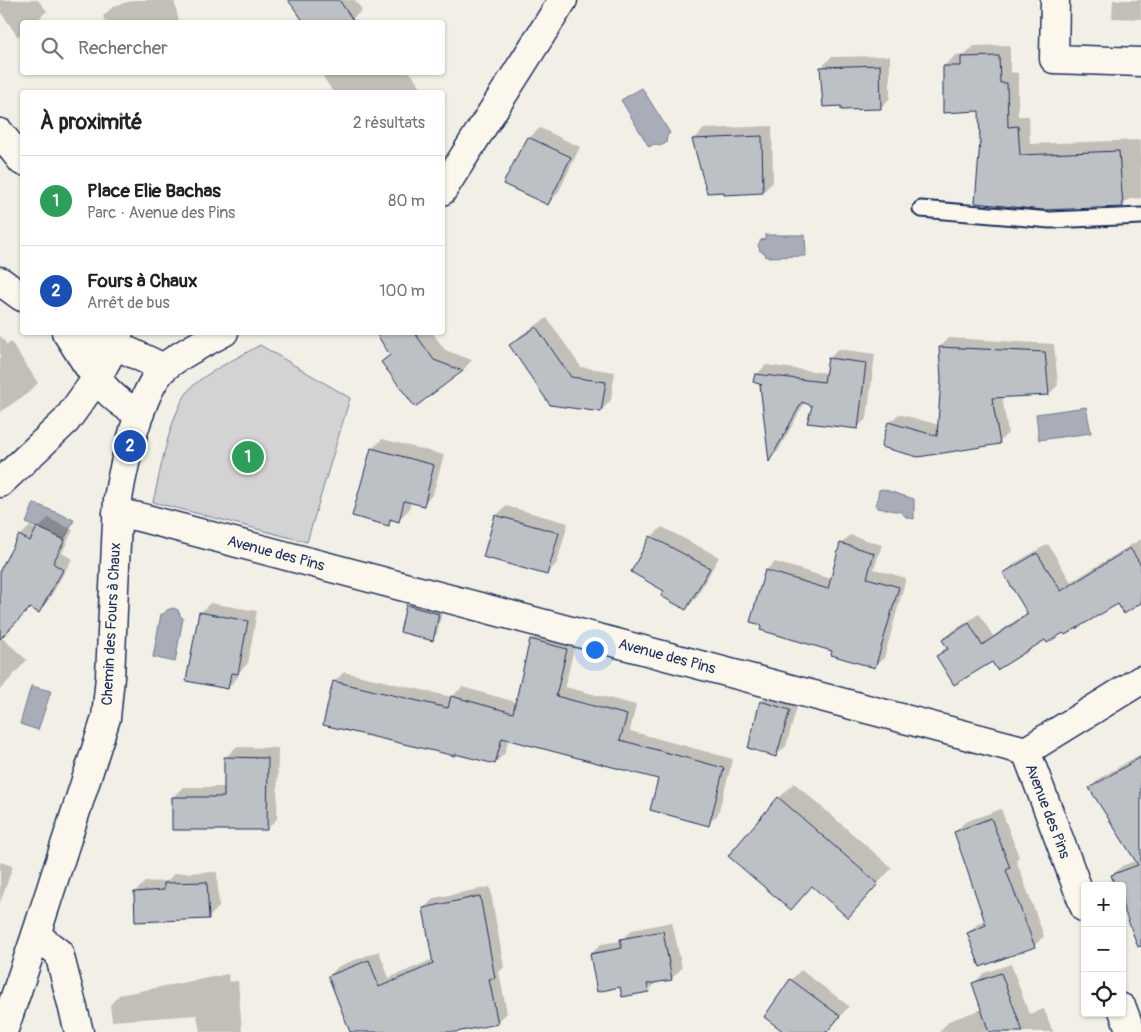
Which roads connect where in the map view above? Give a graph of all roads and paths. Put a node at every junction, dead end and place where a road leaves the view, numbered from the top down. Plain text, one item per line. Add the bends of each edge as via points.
1 (563, 0) edge
2 (1055, 0) edge
3 (1141, 62) edge
4 (0, 133) edge
5 (20, 158) edge
6 (445, 186) edge
7 (921, 209) dead end
8 (1141, 216) edge
9 (0, 281) edge
10 (20, 296) edge
11 (68, 335) edge
12 (96, 335) edge
13 (218, 335) edge
14 (117, 339) edge
15 (164, 368) junction
16 (97, 378) junction
17 (140, 413) junction
18 (0, 483) edge
19 (117, 513) junction
20 (1141, 680) edge
21 (1026, 751) junction
22 (1081, 897) edge
23 (36, 935) junction
24 (1125, 1017) edge
25 (3, 1032) edge
26 (79, 1032) edge
27 (1131, 1032) edge

1 - 6 street
2 - 3 street via 1054,59
4 - 5 street
7 - 8 lane via 1050,220
9 - 10 street
11 - 16 street
12 - 14 street
13 - 15 street, Chemin des Fours à Chaux
14 - 15 street
14 - 16 street
15 - 17 street, Chemin des Fours à Chaux via 150,388
16 - 17 street via 115,398
16 - 18 street via 66,421
17 - 19 street, Chemin des Fours à Chaux via 123,471
19 - 21 street, Avenue des Pins
19 - 23 street, Chemin des Fours à Chaux via 106,718
20 - 21 street
21 - 22 street, Avenue des Pins
23 - 25 street, Chemin des Fours à Chaux
23 - 26 street via 59,953
24 - 27 street

